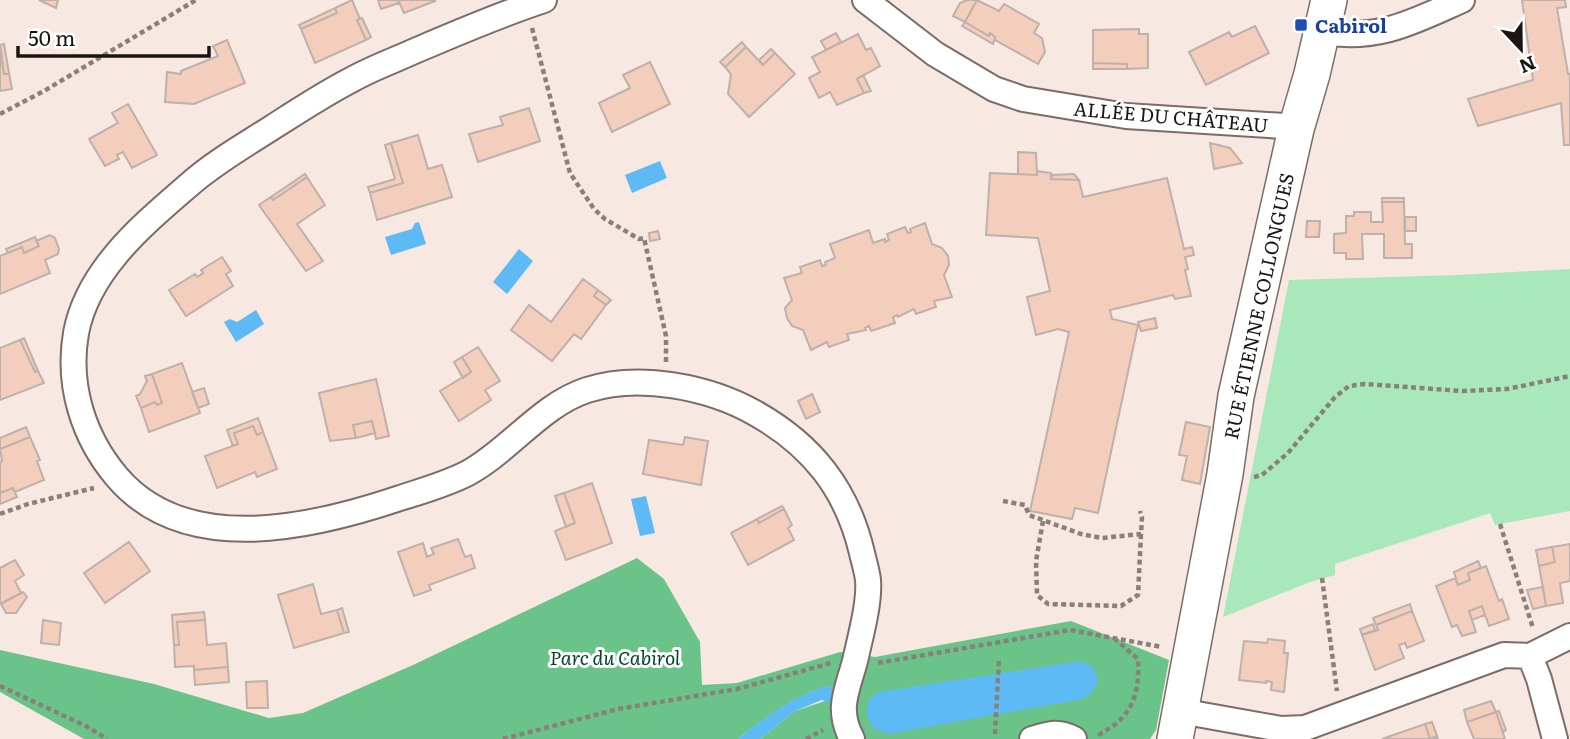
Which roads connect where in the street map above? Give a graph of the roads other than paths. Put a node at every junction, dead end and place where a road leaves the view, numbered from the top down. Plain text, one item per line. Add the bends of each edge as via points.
1 (865, 0) edge
2 (1462, 0) edge
3 (536, 3) edge
4 (1326, 16) edge
5 (1296, 129) junction
6 (1570, 636) edge
7 (1530, 656) junction
8 (1177, 725) edge
9 (1306, 734) edge
10 (852, 739) edge
11 (1032, 739) edge
12 (1074, 739) edge
13 (1555, 739) edge

1 - 5 street, ALLÉE DU CHÂTEAU via 935,54 994,89 1023,99 1126,116
2 - 4 street via 1381,33 1352,36
3 - 10 street via 354,78 201,174 121,248 87,297 74,343 76,391 92,438 122,483 155,508 195,522 270,529 364,510 469,472 586,390 665,384 722,396 755,413 816,461 846,504 856,530 868,582 844,699 844,724
4 - 5 main road, RUE ÉTIENNE COLLONGUES
5 - 8 main road, RUE ÉTIENNE COLLONGUES via 1236,396
6 - 7 street
7 - 9 street via 1503,655 1341,716
7 - 13 street
8 - 9 street
11 - 12 street via 1053,732

